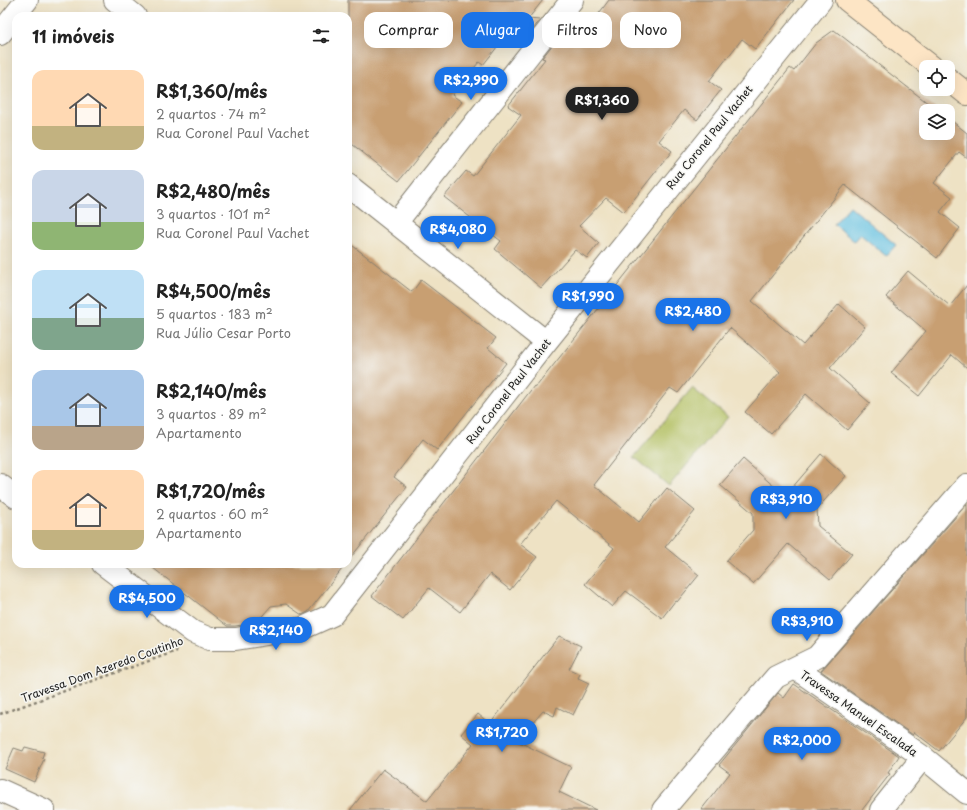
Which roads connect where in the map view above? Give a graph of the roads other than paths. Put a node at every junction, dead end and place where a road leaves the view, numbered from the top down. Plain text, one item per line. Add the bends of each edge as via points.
1 (27, 0) edge
2 (115, 0) edge
3 (572, 0) edge
4 (821, 0) edge
5 (846, 0) edge
6 (17, 12) edge
7 (130, 12) edge
8 (12, 19) edge
9 (0, 34) edge
10 (923, 60) edge
11 (955, 85) edge
12 (967, 94) edge
13 (352, 188) edge
14 (396, 223) junction
15 (546, 342) junction
16 (967, 484) edge
17 (0, 485) edge
18 (12, 494) edge
19 (108, 568) edge
20 (795, 668) junction
21 (923, 757) junction
22 (0, 790) edge
23 (967, 793) edge
24 (967, 805) edge
25 (44, 810) edge
26 (663, 810) edge
27 (880, 810) edge
28 (963, 810) edge

1 - 6 street
2 - 7 street
3 - 14 street
4 - 15 street, Rua Coronel Paul Vachet
5 - 10 street
8 - 9 street
11 - 12 street
13 - 14 street
14 - 15 street
15 - 19 street, Rua Coronel Paul Vachet via 332,615 303,628 271,635 236,640 210,639 193,632
16 - 20 street via 817,656
17 - 18 street
20 - 21 street, Travessa Manuel Escalada
20 - 26 street via 776,677
21 - 23 street, Travessa Manuel Escalada
21 - 27 street, Travessa Manuel Escalada
22 - 25 street
24 - 28 street

